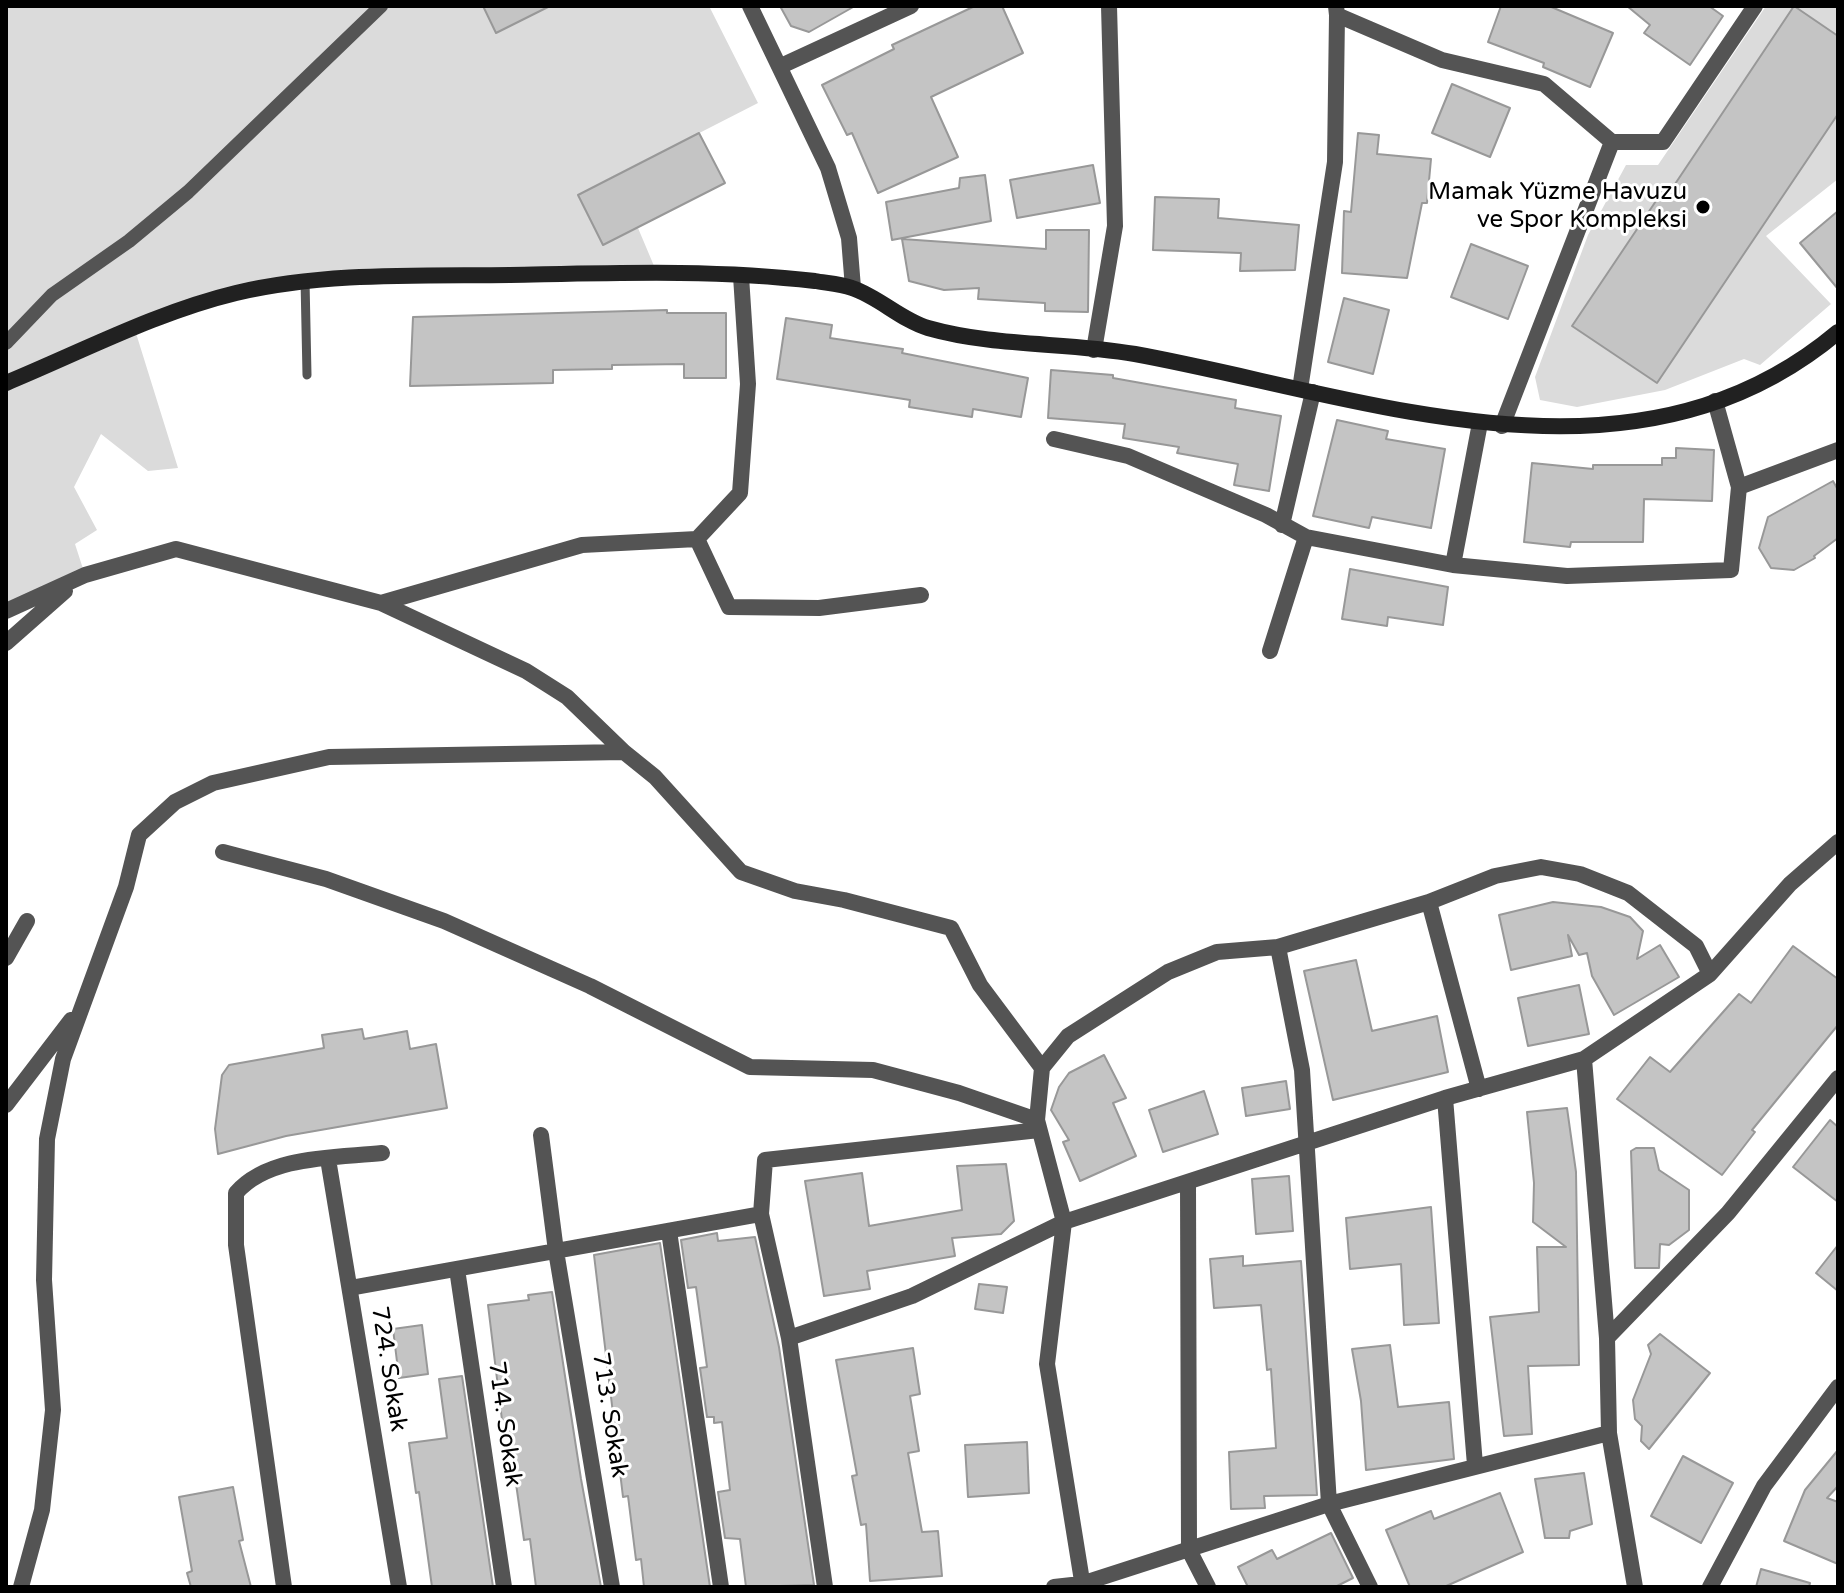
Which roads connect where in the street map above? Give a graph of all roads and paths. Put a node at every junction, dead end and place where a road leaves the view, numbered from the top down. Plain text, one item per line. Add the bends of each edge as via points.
1 (381, 6) edge
2 (750, 6) edge
3 (911, 6) edge
4 (1109, 6) edge
5 (1750, 9) edge
6 (1336, 11) edge
7 (781, 66) junction
8 (1612, 142) junction
9 (741, 276) junction
10 (305, 280) junction
11 (853, 288) junction
12 (1838, 332) edge
13 (6, 343) edge
14 (1094, 350) junction
15 (307, 375) dead end
16 (6, 383) edge
17 (1306, 390) junction
18 (1715, 401) junction
19 (1480, 423) junction
20 (1502, 426) junction
21 (1054, 439) dead end
22 (1838, 450) edge
23 (1739, 487) junction
24 (1282, 525) junction
25 (1306, 537) junction
26 (697, 539) junction
27 (1453, 565) junction
28 (85, 575) junction
29 (921, 595) dead end
30 (381, 603) junction
31 (6, 611) edge
32 (6, 643) edge
33 (1270, 651) dead end
34 (624, 752) junction
35 (1838, 842) edge
36 (223, 852) dead end
37 (1429, 902) junction
38 (27, 921) dead end
39 (1278, 947) junction
40 (6, 958) edge
41 (1710, 974) junction
42 (81, 1006) junction
43 (1584, 1059) junction
44 (1042, 1068) junction
45 (1836, 1085) edge
46 (1479, 1089) junction
47 (1445, 1098) junction
48 (6, 1105) edge
49 (1038, 1125) junction
50 (541, 1135) dead end
51 (1307, 1144) junction
52 (382, 1153) dead end
53 (328, 1159) junction
54 (1188, 1182) junction
55 (761, 1214) junction
56 (1064, 1222) junction
57 (669, 1231) junction
58 (556, 1251) junction
59 (457, 1269) junction
60 (350, 1288) junction
61 (789, 1338) junction
62 (1607, 1338) junction
63 (1838, 1387) edge
64 (1609, 1433) junction
65 (1475, 1465) junction
66 (1329, 1504) junction
67 (1189, 1550) junction
68 (1082, 1586) edge
69 (21, 1587) edge
70 (284, 1587) edge
71 (399, 1587) edge
72 (504, 1587) edge
73 (612, 1587) edge
74 (721, 1587) edge
75 (825, 1587) edge
76 (1054, 1587) edge
77 (1208, 1587) edge
78 (1370, 1587) edge
79 (1635, 1587) edge
80 (1710, 1587) edge

1 - 13 street via 188,192 52,295
2 - 7 street
3 - 7 street
4 - 14 street via 1115,226
5 - 8 street via 1663,142
6 - 8 street via 1442,60 1544,84
6 - 17 street via 1335,162
7 - 11 street via 828,168 849,238
8 - 20 street
9 - 10 main road
9 - 11 main road
9 - 26 street via 748,384 740,493
10 - 15 lane
10 - 16 main road via 230,295 166,316
11 - 14 main road via 922,326 976,339
12 - 18 main road via 1773,376
14 - 17 main road
17 - 19 main road
17 - 24 street
18 - 20 main road via 1649,420 1583,428
18 - 23 street
19 - 20 main road
19 - 27 street
21 - 24 street via 1128,456
22 - 23 street
23 - 27 street via 1731,570 1567,576
24 - 25 street
25 - 27 street
25 - 33 street
26 - 29 street via 729,607 819,608
26 - 30 street via 582,545
28 - 30 street via 176,549
28 - 31 street
28 - 32 street
30 - 34 street via 567,697
34 - 42 street via 329,757 213,783 175,802 139,835 126,887
34 - 44 street via 655,777 741,872 795,891 951,928 980,985
35 - 41 street via 1790,884
36 - 49 street via 326,879 444,921 590,986 750,1067 873,1070 959,1093
37 - 39 street
37 - 41 street via 1495,876 1541,867 1580,874 1640,902 1696,946
37 - 46 street
38 - 40 street
39 - 44 street via 1217,952 1168,972 1068,1036
39 - 51 street via 1302,1070
41 - 43 street
42 - 48 street
42 - 69 street via 63,1059 47,1139 44,1280 53,1410 42,1510
43 - 46 street
43 - 62 street
44 - 49 street
45 - 62 street via 1728,1213
46 - 47 street
47 - 51 street
47 - 65 street
49 - 55 street via 765,1160
49 - 56 street
50 - 58 street, 713. Sokak
51 - 54 street
51 - 66 street
52 - 53 street
53 - 60 street, 724. Sokak
53 - 70 street via 298,1162 247,1181 236,1193 236,1245
54 - 56 street
54 - 67 street
55 - 57 street
55 - 61 street
56 - 61 street via 912,1296
56 - 68 street via 1047,1364
57 - 58 street
57 - 74 street
58 - 59 street
58 - 73 street, 713. Sokak
59 - 60 street
59 - 72 street, 714. Sokak
60 - 71 street, 724. Sokak
61 - 75 street
62 - 64 street
63 - 80 street via 1764,1486
64 - 65 street
64 - 79 street
65 - 66 street
66 - 67 street
66 - 78 street
67 - 68 street
67 - 77 street
68 - 76 street

